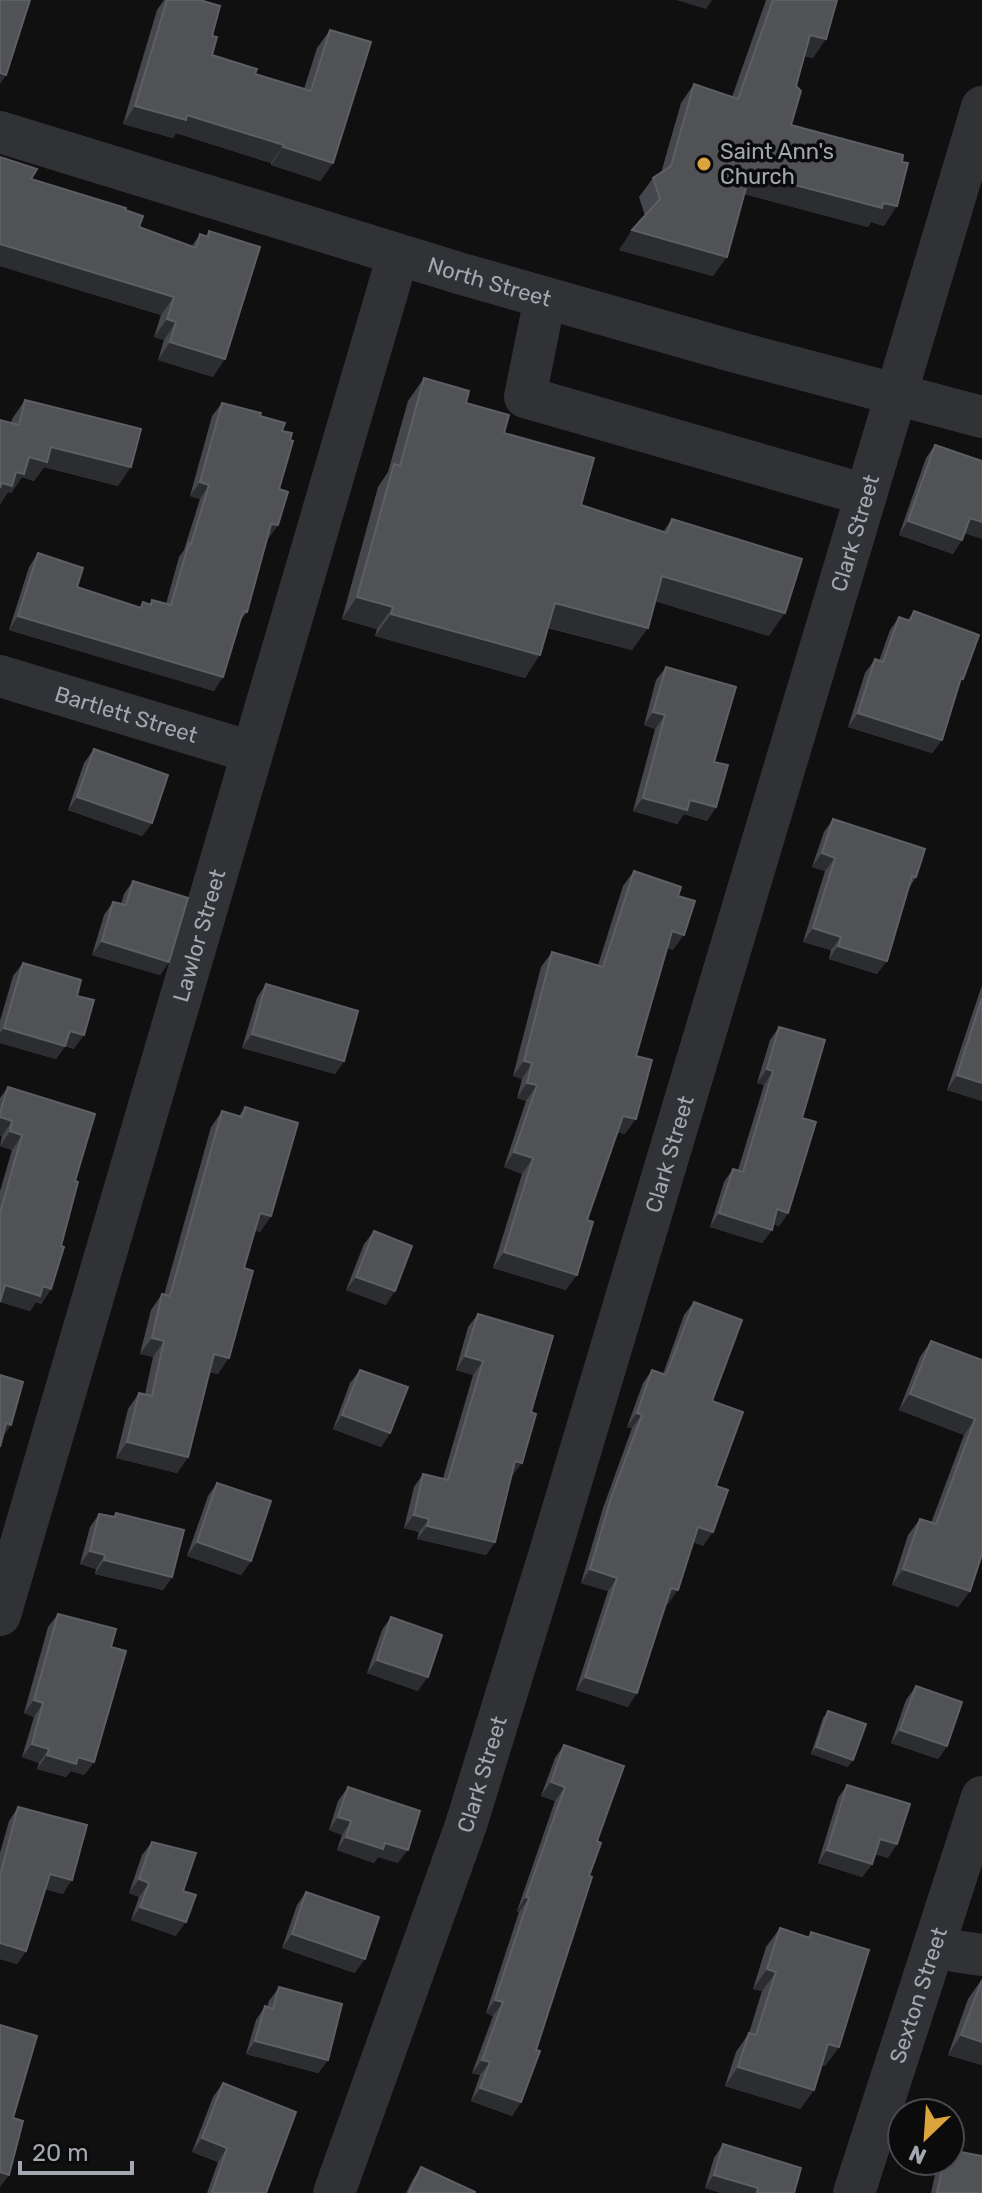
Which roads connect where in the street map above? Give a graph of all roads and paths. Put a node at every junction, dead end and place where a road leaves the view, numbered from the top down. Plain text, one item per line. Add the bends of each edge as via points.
1 (982, 107) edge
2 (0, 132) edge
3 (398, 255) junction
4 (545, 298) junction
5 (896, 394) junction
6 (982, 417) edge
7 (866, 495) junction
8 (0, 676) edge
9 (251, 752) junction
10 (0, 1615) edge
11 (982, 1797) edge
12 (934, 1948) junction
13 (982, 1955) edge
14 (334, 2193) edge
15 (854, 2193) edge

1 - 5 street, Clark Street
2 - 3 street, North Street
3 - 4 street, North Street
3 - 9 street, Lawlor Street
4 - 5 street, North Street
4 - 7 street via 525,397
5 - 6 street, North Street
5 - 7 street, Clark Street
7 - 14 street, Clark Street via 466,1825
8 - 9 street, Bartlett Street
9 - 10 street, Lawlor Street
11 - 12 street, Sexton Street
12 - 13 street
12 - 15 street, Sexton Street

